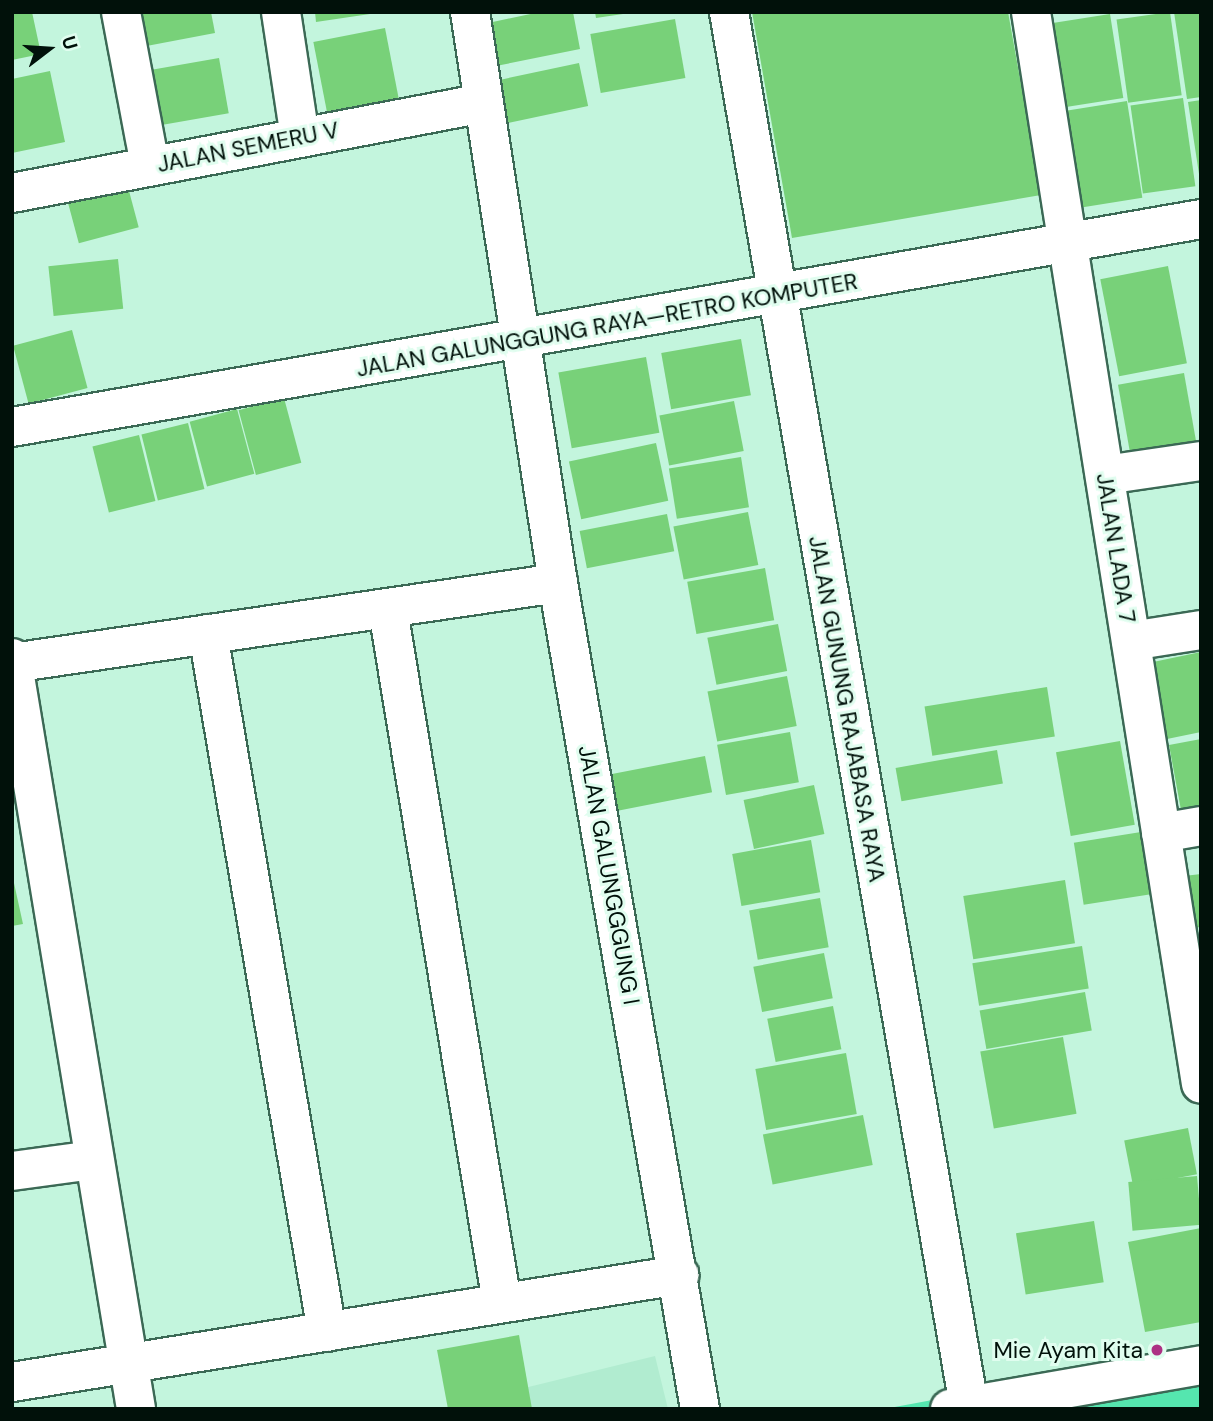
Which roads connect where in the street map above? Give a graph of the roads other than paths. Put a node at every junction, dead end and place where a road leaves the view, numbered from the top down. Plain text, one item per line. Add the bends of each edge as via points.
1 (121, 12) edge
2 (281, 12) edge
3 (470, 12) edge
4 (729, 12) edge
5 (1031, 12) edge
6 (483, 103) junction
7 (300, 137) junction
8 (150, 166) junction
9 (12, 193) edge
10 (1201, 219) edge
11 (1067, 241) junction
12 (775, 297) junction
13 (521, 341) junction
14 (14, 420) edge
15 (1201, 461) edge
16 (1105, 475) junction
17 (558, 583) junction
18 (388, 610) junction
19 (1201, 629) edge
20 (208, 634) junction
21 (1131, 641) junction
22 (12, 658) edge
23 (13, 663) edge
24 (1201, 826) edge
25 (27, 830) edge
26 (1161, 833) junction
27 (1195, 1015) edge
28 (1201, 1084) edge
29 (93, 1160) junction
30 (12, 1171) edge
31 (679, 1275) junction
32 (502, 1303) junction
33 (327, 1332) junction
34 (126, 1364) junction
35 (1201, 1365) edge
36 (12, 1382) edge
37 (1096, 1396) edge
38 (959, 1407) edge
39 (136, 1409) edge
40 (700, 1409) edge

1 - 8 street
2 - 7 street
3 - 6 street, JALAN GALUNGGGUNG I
4 - 12 street, JALAN GUNUNG RAJABASA RAYA
5 - 11 street, JALAN LADA 7
6 - 7 street, JALAN SEMERU V
6 - 13 street, JALAN GALUNGGGUNG I
7 - 8 street, JALAN SEMERU V
8 - 9 street, JALAN SEMERU V
10 - 11 street, JALAN GALUNGGUNG RAYA—RETRO KOMPUTER
11 - 12 street, JALAN GALUNGGUNG RAYA—RETRO KOMPUTER
11 - 16 street, JALAN LADA 7
12 - 13 street, JALAN GALUNGGUNG RAYA—RETRO KOMPUTER
12 - 38 street, JALAN GUNUNG RAJABASA RAYA
13 - 14 street, JALAN GALUNGGUNG RAYA—RETRO KOMPUTER
13 - 17 street, JALAN GALUNGGGUNG I
15 - 16 street
16 - 21 street, JALAN LADA 7
17 - 18 street
17 - 31 street, JALAN GALUNGGGUNG I
18 - 20 street
18 - 32 street
19 - 21 street
20 - 23 street
20 - 33 street
21 - 26 street, JALAN LADA 7
22 - 23 street
23 - 25 street
24 - 26 street
25 - 29 street
26 - 27 street, JALAN LADA 7
27 - 28 street, JALAN LADA 7
29 - 30 street
29 - 34 street
31 - 32 street
31 - 40 street, JALAN GALUNGGGUNG I
32 - 33 street
33 - 34 street
34 - 36 street
34 - 39 street
35 - 37 street
37 - 38 street

